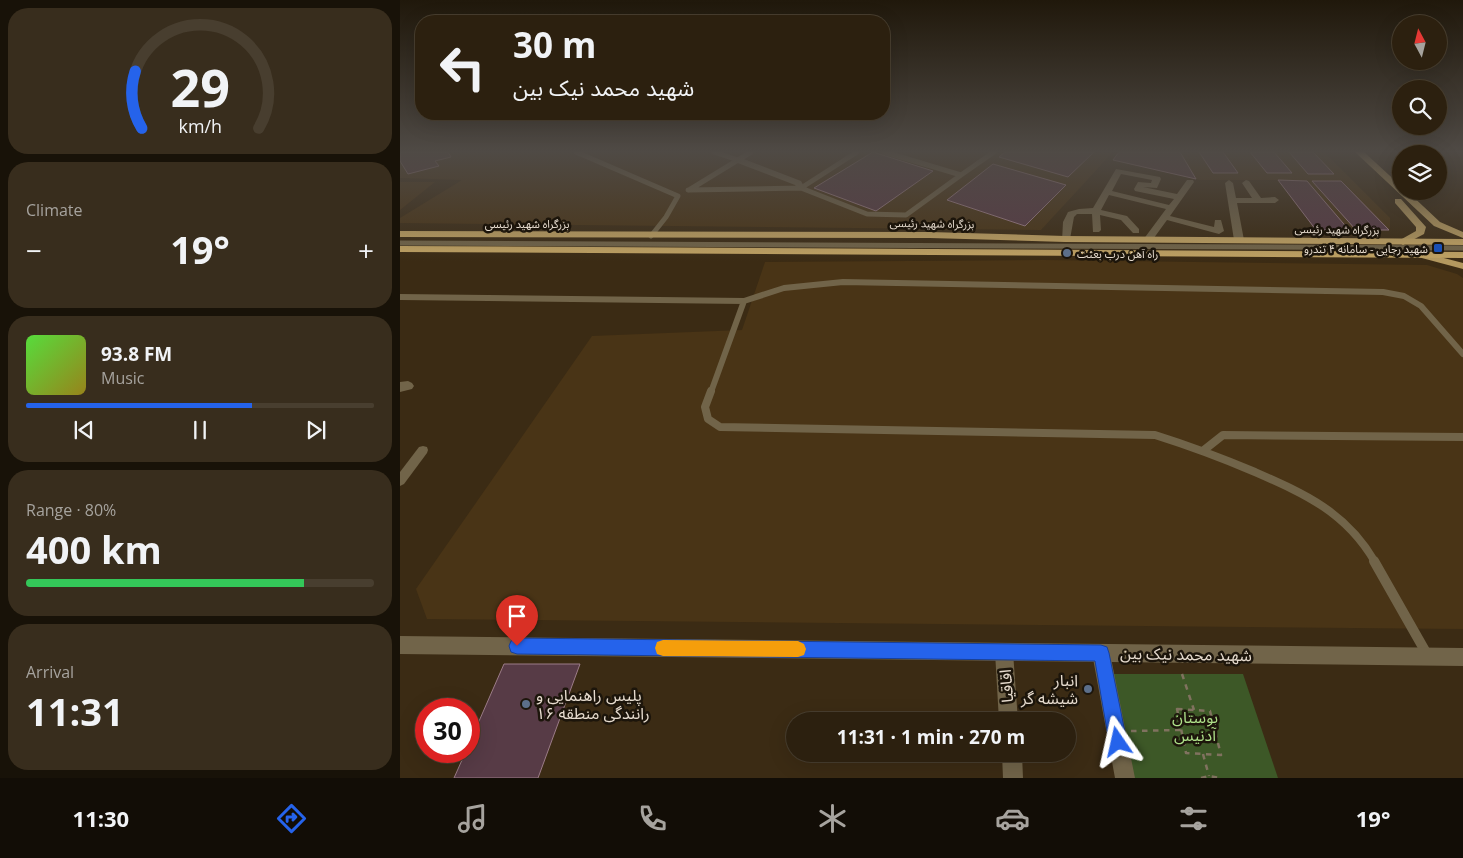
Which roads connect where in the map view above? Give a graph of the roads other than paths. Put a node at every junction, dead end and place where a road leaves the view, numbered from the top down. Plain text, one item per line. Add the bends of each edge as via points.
1 (660, 188) edge
2 (691, 188) edge
3 (785, 188) edge
4 (802, 188) edge
5 (944, 188) edge
6 (1109, 188) edge
7 (1186, 188) edge
8 (1230, 188) edge
9 (1250, 188) edge
10 (1386, 188) edge
11 (1398, 188) edge
12 (1138, 189) joint
13 (688, 190) junction
14 (1107, 192) junction
15 (678, 196) junction
16 (1258, 200) junction
17 (1275, 200) dead end
18 (1232, 201) junction
19 (1177, 203) junction
20 (1126, 208) junction
21 (1096, 211) junction
22 (1165, 216) junction
23 (1218, 227) dead end
24 (1096, 230) dead end
25 (1136, 231) dead end
26 (400, 234) edge
27 (877, 235) junction
28 (930, 235) junction
29 (1463, 235) edge
30 (650, 236) junction
31 (1065, 239) junction
32 (1148, 240) junction
33 (1239, 240) junction
34 (1403, 242) junction
35 (1463, 242) edge
36 (400, 243) edge
37 (1463, 248) edge
38 (400, 249) edge
39 (880, 251) junction
40 (932, 252) junction
41 (1421, 255) junction
42 (1463, 255) edge
43 (1463, 266) edge
44 (400, 296) edge
45 (744, 301) junction
46 (1463, 354) edge
47 (1463, 437) edge
48 (423, 450) dead end
49 (1204, 450) junction
50 (400, 482) edge
51 (400, 645) edge
52 (1004, 652) junction
53 (1101, 653) junction
54 (1428, 656) junction
55 (1461, 660) edge
56 (1008, 712) edge
57 (1013, 762) edge
58 (1014, 778) edge
59 (1125, 778) edge

1 - 15 lane
2 - 13 lane
3 - 13 lane
4 - 5 lane via 867,214 906,215
6 - 14 street
7 - 19 street
8 - 18 street
9 - 16 street
10 - 34 main road via 1420,224 1420,232
11 - 29 main road via 1436,224
12 - 19 street
12 - 20 street
13 - 15 lane
14 - 20 street
14 - 21 street
15 - 30 lane
16 - 17 street
16 - 18 street
18 - 33 street
19 - 20 street
19 - 22 street
20 - 21 street
20 - 25 street via 1124,218
21 - 24 street
21 - 31 street via 1073,211
22 - 23 street
22 - 32 street
26 - 30 highway, بزرگراه شهید رئیسی
27 - 28 highway, بزرگراه شهید رئیسی
27 - 30 highway, بزرگراه شهید رئیسی
27 - 39 highway via 887,238 890,246
28 - 31 highway, بزرگراه شهید رئیسی
28 - 40 highway via 918,242
31 - 32 highway, بزرگراه شهید رئیسی
32 - 33 highway, بزرگراه شهید رئیسی
33 - 34 highway, بزرگراه شهید رئیسی
34 - 35 highway, بزرگراه شهید رئیسی
36 - 37 lane
38 - 39 highway, بزرگراه شهید رئیسی
39 - 40 highway, بزرگراه شهید رئیسی
40 - 41 highway, بزرگراه شهید رئیسی
41 - 42 highway, بزرگراه شهید رئیسی
41 - 43 main road
44 - 45 lane
45 - 46 lane via 784,288 843,282 1383,292 1404,296 1420,306
45 - 49 lane via 705,407 708,419 720,426 1155,435
47 - 49 lane via 1223,435
48 - 50 street
49 - 54 lane via 1304,493 1336,515 1366,546
51 - 52 street, شهید محمد نیک بین
52 - 53 street, شهید محمد نیک بین
52 - 56 street, اقاقیا
53 - 54 street, شهید محمد نیک بین
53 - 59 street
54 - 55 street, شهید محمد نیک بین
57 - 58 street

